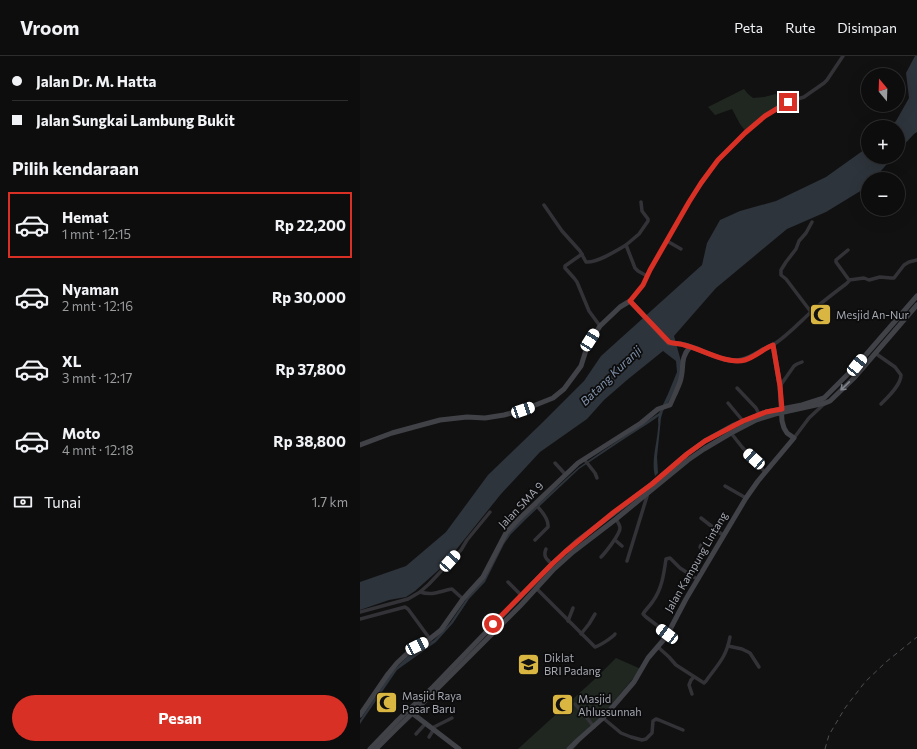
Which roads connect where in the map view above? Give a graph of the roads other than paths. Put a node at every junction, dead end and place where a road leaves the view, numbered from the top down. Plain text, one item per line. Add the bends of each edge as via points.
1 (842, 56) edge
2 (641, 202) dead end
3 (544, 205) dead end
4 (812, 222) dead end
5 (667, 241) junction
6 (626, 245) junction
7 (681, 249) dead end
8 (848, 250) dead end
9 (582, 254) junction
10 (917, 260) edge
11 (647, 276) junction
12 (849, 280) junction
13 (917, 296) edge
14 (630, 301) junction
15 (917, 305) edge
16 (811, 312) junction
17 (600, 326) junction
18 (882, 340) junction
19 (773, 345) junction
20 (690, 347) junction
21 (875, 352) junction
22 (802, 362) dead end
23 (780, 386) junction
24 (737, 388) dead end
25 (825, 401) junction
26 (728, 403) dead end
27 (881, 404) dead end
28 (782, 411) junction
29 (760, 414) junction
30 (743, 421) junction
31 (731, 433) junction
32 (794, 438) junction
33 (360, 446) edge
34 (555, 462) dead end
35 (586, 462) junction
36 (765, 472) junction
37 (566, 475) junction
38 (597, 478) dead end
39 (725, 486) dead end
40 (646, 493) junction
41 (746, 498) junction
42 (536, 506) junction
43 (490, 512) dead end
44 (701, 518) dead end
45 (616, 519) junction
46 (724, 536) junction
47 (534, 540) dead end
48 (615, 540) junction
49 (701, 545) dead end
50 (622, 546) dead end
51 (546, 549) dead end
52 (712, 556) junction
53 (601, 557) dead end
54 (627, 561) dead end
55 (551, 567) junction
56 (697, 580) junction
57 (508, 582) dead end
58 (536, 588) junction
59 (420, 592) junction
60 (521, 595) junction
61 (463, 599) junction
62 (573, 608) dead end
63 (360, 612) edge
64 (595, 614) dead end
65 (360, 619) edge
66 (568, 621) junction
67 (582, 634) junction
68 (615, 634) dead end
69 (667, 634) junction
70 (730, 637) dead end
71 (430, 639) junction
72 (728, 646) junction
73 (658, 647) junction
74 (759, 667) dead end
75 (449, 674) junction
76 (694, 676) junction
77 (692, 694) dead end
78 (575, 704) dead end
79 (412, 713) junction
80 (360, 716) edge
81 (452, 718) dead end
82 (603, 718) junction
83 (426, 723) junction
84 (594, 727) junction
85 (433, 728) junction
86 (683, 730) dead end
87 (416, 734) dead end
88 (429, 737) dead end
89 (370, 749) edge
90 (376, 749) edge
91 (459, 749) edge
92 (569, 749) edge

1 - 5 street via 824,83 804,97 788,102 765,116 726,151 701,183
2 - 6 street via 642,211 648,220 639,234
3 - 9 street
4 - 16 street via 781,270 781,275
5 - 7 street
5 - 11 street
6 - 9 street via 590,262 586,262
6 - 11 street via 635,268
8 - 12 street via 836,262
9 - 17 street via 564,268 577,282 589,312
10 - 12 street via 904,265 891,278
11 - 14 street
12 - 16 street
13 - 18 street
14 - 17 street
14 - 20 street via 669,342
15 - 18 street
16 - 19 street
17 - 33 street via 587,347 581,366 564,389 553,398 504,415 440,420 392,433
18 - 21 street
18 - 25 street
19 - 20 street via 747,359 737,361
19 - 23 street
20 - 35 street, Jalan SMA 9 via 683,358 680,382 670,405 654,412
21 -> 25 street via 854,378 830,401
21 - 27 street via 895,367 901,375 899,383
22 - 23 street via 794,366
23 - 28 street
24 - 29 street
25 - 28 street
25 - 32 street, Jalan Kampung Lintang
26 - 30 street
28 - 29 street
28 - 31 street via 756,420
28 - 32 street via 784,428
29 - 30 street
30 - 40 street via 696,447 652,484
31 - 36 street
31 - 40 street via 695,455
32 - 36 street, Jalan Kampung Lintang
34 - 37 street
35 - 37 street, Jalan SMA 9
35 - 38 street
36 - 41 street, Jalan Kampung Lintang
37 - 42 street, Jalan SMA 9
39 - 41 street
40 - 45 street
40 - 54 street
40 - 55 street via 582,537
41 - 46 street, Jalan Kampung Lintang
42 - 47 street via 548,527
42 - 61 street, Jalan SMA 9 via 510,528 483,577
43 - 59 street via 461,550
44 - 46 street
45 - 48 street via 620,528
45 - 55 street
46 - 52 street, Jalan Kampung Lintang
48 - 50 street
48 - 53 street
49 - 52 street via 702,550
51 - 55 street via 544,553
52 - 56 street, Jalan Kampung Lintang
55 - 58 street
55 - 60 street
56 - 69 street, Jalan Kampung Lintang
56 - 69 street via 670,558 666,559 658,592 643,614
57 - 60 street
58 - 66 street
58 - 75 street
59 - 61 street via 440,593 452,589
59 - 63 street via 408,599
60 - 75 street
61 - 71 street, Jalan SMA 9 via 442,630
62 - 66 street
64 - 67 street
65 - 71 street via 405,607
66 - 67 street
67 - 68 street via 595,647
69 - 73 street, Jalan Kampung Lintang
70 - 72 street
71 - 80 street, Jalan SMA 9 via 413,648 397,663
72 - 74 street via 750,653
72 - 76 street via 721,661 705,682
73 - 76 street via 676,665
73 - 82 street, Jalan Kampung Lintang via 648,658 634,682
75 - 79 street
75 - 89 street
76 - 77 street via 689,685
78 - 84 street
79 - 83 street
79 - 90 street
81 - 85 street
82 - 84 street, Jalan Kampung Lintang
82 - 86 street via 621,733 642,740 652,733 653,721 656,719
83 - 85 street
83 - 87 street
84 - 92 street, Jalan Kampung Lintang
85 - 88 street
85 - 91 street

